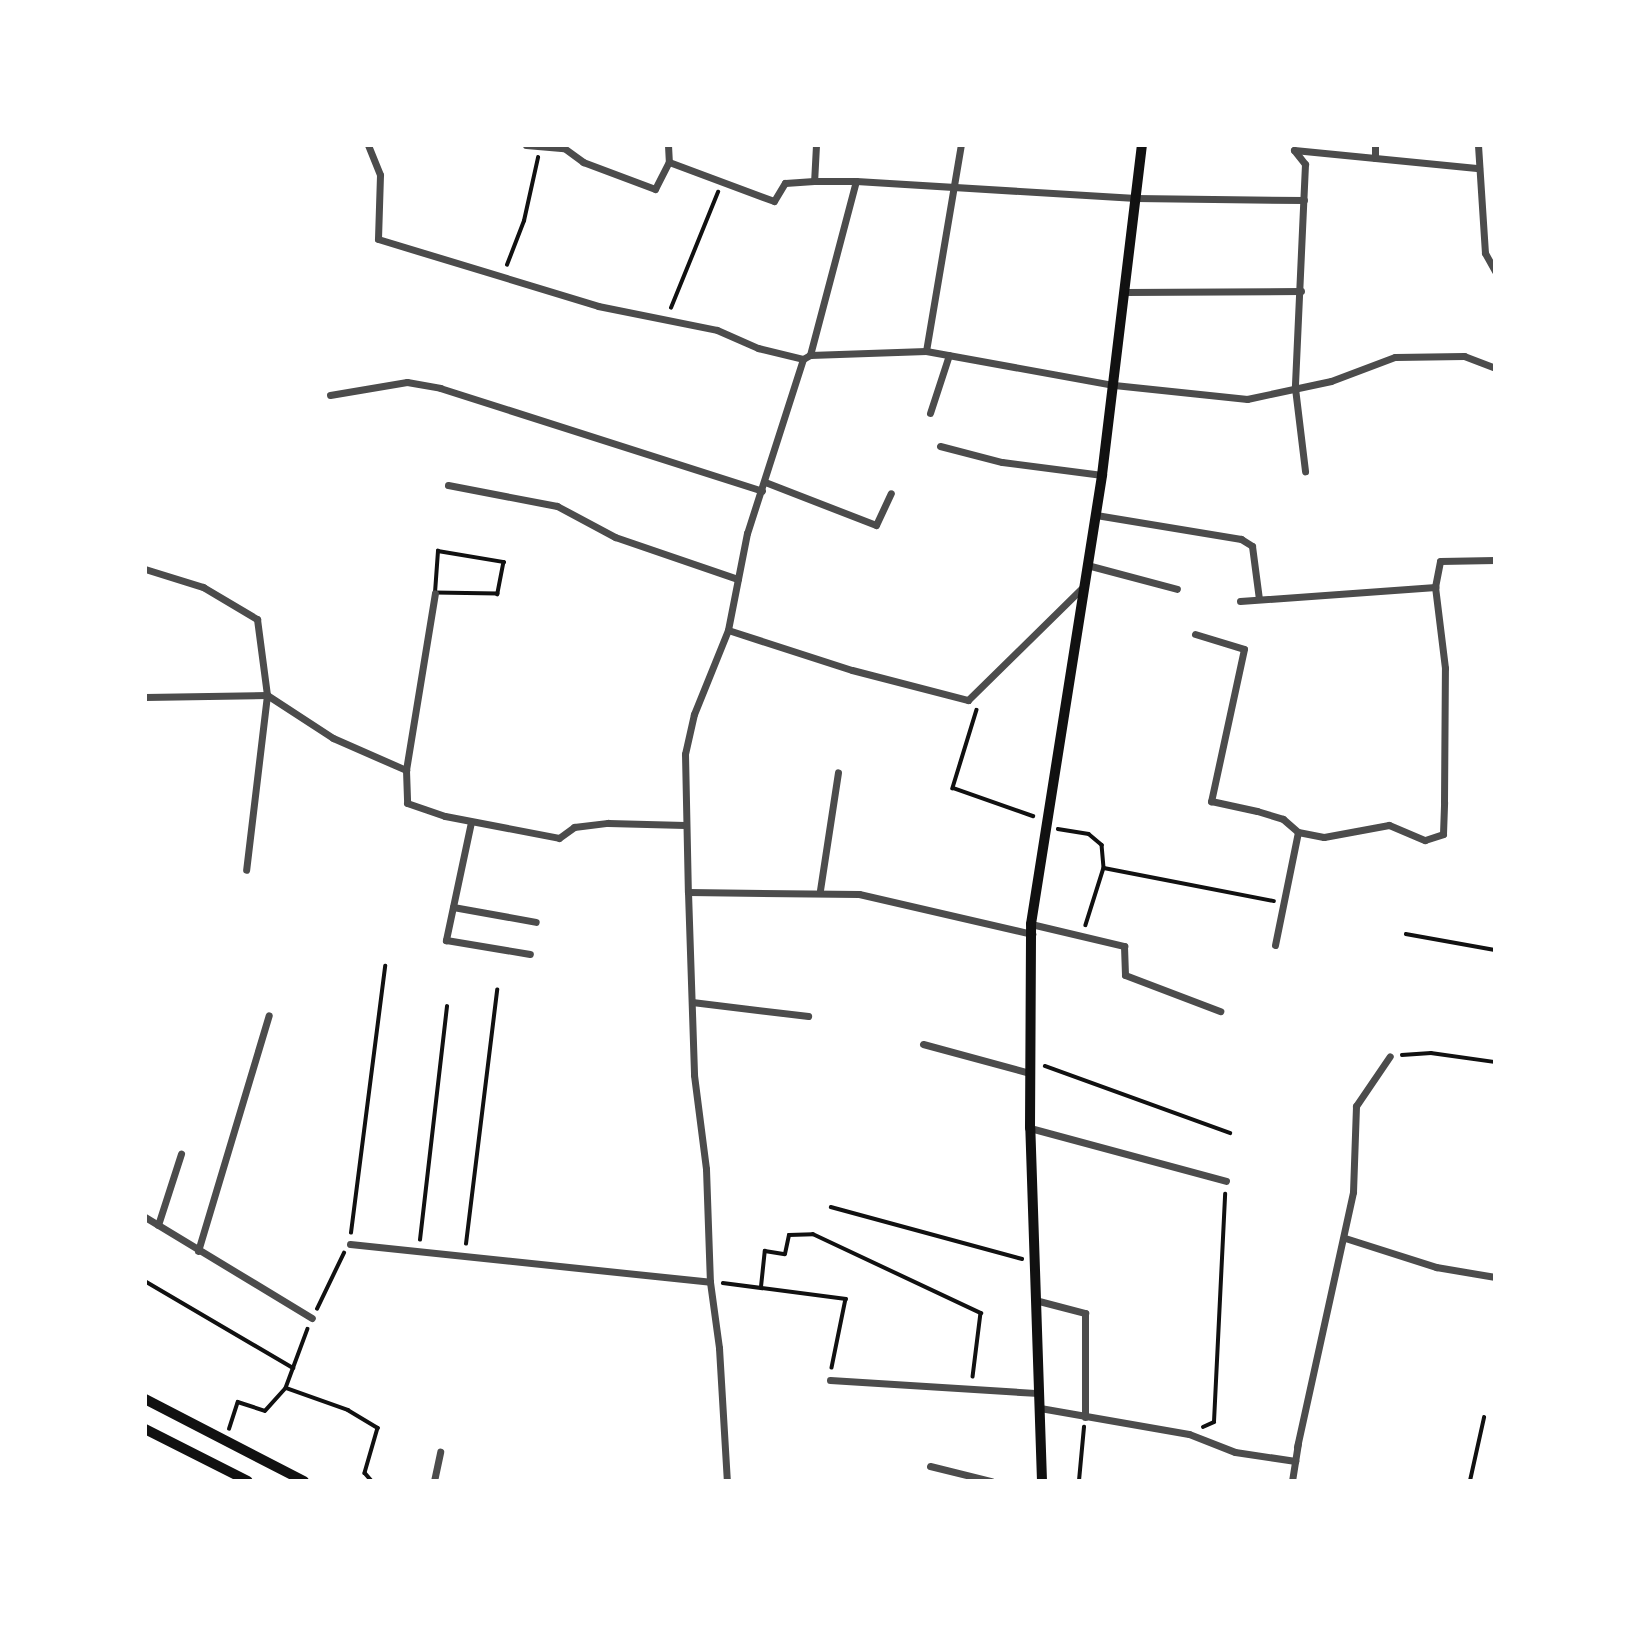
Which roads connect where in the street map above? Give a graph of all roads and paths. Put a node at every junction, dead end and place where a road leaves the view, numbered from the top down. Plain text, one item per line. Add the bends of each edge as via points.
1 (368, 145) edge
2 (526, 145) edge
3 (668, 145) edge
4 (816, 145) edge
5 (961, 145) edge
6 (1142, 145) edge
7 (1376, 145) edge
8 (1479, 145) edge
9 (540, 146) edge
10 (1294, 148) edge
11 (1375, 158) junction
12 (669, 162) junction
13 (1479, 168) junction
14 (814, 181) junction
15 (856, 181) junction
16 (723, 182) junction
17 (952, 187) junction
18 (1135, 198) junction
19 (1304, 200) junction
20 (1495, 271) edge
21 (502, 277) junction
22 (1301, 291) junction
23 (1125, 292) junction
24 (665, 323) junction
25 (926, 351) junction
26 (949, 355) junction
27 (806, 357) junction
28 (1495, 368) edge
29 (1114, 385) junction
30 (1295, 388) junction
31 (330, 395) dead end
32 (930, 413) dead end
33 (940, 446) dead end
34 (1305, 471) dead end
35 (1102, 475) junction
36 (765, 482) junction
37 (448, 485) dead end
38 (762, 491) junction
39 (891, 493) dead end
40 (1096, 515) junction
41 (1495, 560) edge
42 (1087, 565) junction
43 (145, 569) edge
44 (738, 579) junction
45 (1084, 585) junction
46 (1435, 587) junction
47 (1177, 589) dead end
48 (435, 593) junction
49 (1259, 599) junction
50 (1240, 601) dead end
51 (728, 630) junction
52 (1195, 634) dead end
53 (985, 684) junction
54 (267, 695) junction
55 (145, 697) edge
56 (406, 769) junction
57 (838, 772) dead end
58 (471, 822) junction
59 (1045, 823) junction
60 (685, 825) junction
61 (1298, 832) junction
62 (1104, 868) junction
63 (246, 870) dead end
64 (820, 890) junction
65 (688, 892) junction
66 (1284, 903) junction
67 (453, 907) junction
68 (536, 922) dead end
69 (1031, 929) junction
70 (1406, 934) dead end
71 (1087, 937) junction
72 (1276, 945) dead end
73 (1495, 950) edge
74 (530, 954) dead end
75 (386, 966) dead end
76 (498, 990) dead end
77 (692, 1002) junction
78 (447, 1007) dead end
79 (1220, 1011) dead end
80 (269, 1014) dead end
81 (808, 1016) dead end
82 (923, 1044) dead end
83 (1390, 1056) joint
84 (1030, 1060) junction
85 (1495, 1062) edge
86 (1030, 1073) junction
87 (1030, 1128) junction
88 (1230, 1133) dead end
89 (181, 1154) dead end
90 (1226, 1181) joint
91 (831, 1207) dead end
92 (145, 1217) edge
93 (158, 1225) junction
94 (1345, 1238) junction
95 (350, 1244) junction
96 (419, 1250) junction
97 (198, 1251) junction
98 (465, 1254) junction
99 (1034, 1262) junction
100 (1495, 1277) edge
101 (145, 1282) edge
102 (710, 1282) junction
103 (761, 1287) junction
104 (1035, 1300) junction
105 (312, 1318) junction
106 (293, 1368) junction
107 (830, 1380) joint
108 (286, 1388) junction
109 (973, 1390) junction
110 (1039, 1394) junction
111 (145, 1399) edge
112 (1040, 1408) junction
113 (1085, 1417) junction
114 (1484, 1418) dead end
115 (145, 1429) edge
116 (1300, 1432) dead end
117 (1189, 1434) junction
118 (225, 1440) junction
119 (1297, 1447) junction
120 (440, 1452) dead end
121 (1295, 1461) junction
122 (930, 1466) dead end
123 (248, 1481) edge
124 (304, 1481) edge
125 (372, 1481) edge
126 (434, 1481) edge
127 (727, 1481) edge
128 (991, 1481) edge
129 (1042, 1481) edge
130 (1079, 1481) edge
131 (1292, 1481) edge
132 (1470, 1481) edge

1 - 21 street via 380,174 379,239
2 - 9 street
3 - 12 street
4 - 14 street
5 - 17 street
6 - 18 main road
7 - 11 street
8 - 13 street
9 - 12 street via 564,148 583,162 655,189
9 - 21 path via 524,221
10 - 11 street
10 - 19 street via 1305,164
11 - 13 street
12 - 16 street
13 - 20 street via 1485,253
14 - 15 street
14 - 16 street via 785,183 774,201
15 - 17 street
15 - 27 street
16 - 24 path
17 - 18 street
17 - 25 street
18 - 19 street
18 - 23 main road
19 - 22 street
21 - 24 street
22 - 23 street
22 - 30 street
23 - 29 main road
24 - 27 street via 718,330 758,348
25 - 26 street
25 - 27 street
26 - 29 street
26 - 32 street
27 - 36 street
28 - 30 street via 1464,355 1423,354 1395,357 1331,381
29 - 30 street via 1247,399
29 - 35 main road
30 - 34 street
31 - 38 street via 407,382 440,388
33 - 35 street via 1002,462
35 - 40 main road
36 - 38 street
36 - 39 street via 876,525
37 - 44 street via 557,506 615,537
38 - 44 street
40 - 42 main road
40 - 49 street via 1241,539 1252,546
41 - 46 street via 1440,561
42 - 45 main road
42 - 47 street
43 - 54 street via 203,587 257,619
44 - 51 street
45 - 53 street
45 - 59 main road
46 - 49 street
46 - 61 street via 1445,668 1443,834 1425,840 1389,825 1324,837
48 - 48 path via 498,594 504,562 438,551
48 - 56 street
49 - 50 street
51 - 53 street via 852,670 968,700
51 - 60 street via 694,714 685,754
52 - 61 street via 1244,649 1211,801 1283,819
53 - 59 path via 953,788
54 - 55 street
54 - 56 street via 333,738
54 - 63 street
56 - 58 street via 407,803
57 - 64 street
58 - 60 street via 559,838 574,827 608,823
58 - 67 street
59 - 62 path via 1089,834 1102,845
59 - 69 main road
60 - 65 street
61 - 66 street
62 - 66 path
62 - 71 path via 1085,920
64 - 65 street
64 - 69 street via 910,903
65 - 77 street
66 - 72 street
67 - 68 street
67 - 74 street via 446,940
69 - 71 street
69 - 84 main road
70 - 73 path
71 - 79 street via 1124,946 1125,975
75 - 95 path
76 - 98 path
77 - 81 street
77 - 102 street
78 - 96 path
80 - 97 street
82 - 86 street
83 - 85 path via 1432,1053
83 - 94 street via 1356,1106 1356,1173
84 - 86 main road
84 - 88 path
86 - 87 main road
87 - 90 street
87 - 99 main road
89 - 93 street
90 - 117 path via 1214,1422
91 - 99 path
92 - 93 street
93 - 97 street
94 - 100 street via 1436,1267
94 - 119 street
95 - 96 street
95 - 105 path
96 - 98 street
97 - 105 street
98 - 102 street
99 - 104 main road
101 - 106 path
102 - 103 path
102 - 127 street
103 - 107 path via 846,1299
103 - 109 path via 765,1251 785,1254 789,1236 813,1234 981,1314
104 - 110 main road
104 - 113 street via 1085,1313
105 - 106 path
106 - 108 path
107 - 109 street
108 - 118 path via 265,1411 238,1402
108 - 125 path via 348,1410 378,1428 365,1473
109 - 110 street
110 - 112 main road
111 - 118 main road
112 - 113 street
112 - 129 main road
113 - 117 street
113 - 130 path
114 - 132 path
115 - 123 main road
116 - 119 street
117 - 121 street via 1235,1452
118 - 124 main road
119 - 121 street
120 - 126 street
121 - 131 street
122 - 128 street

